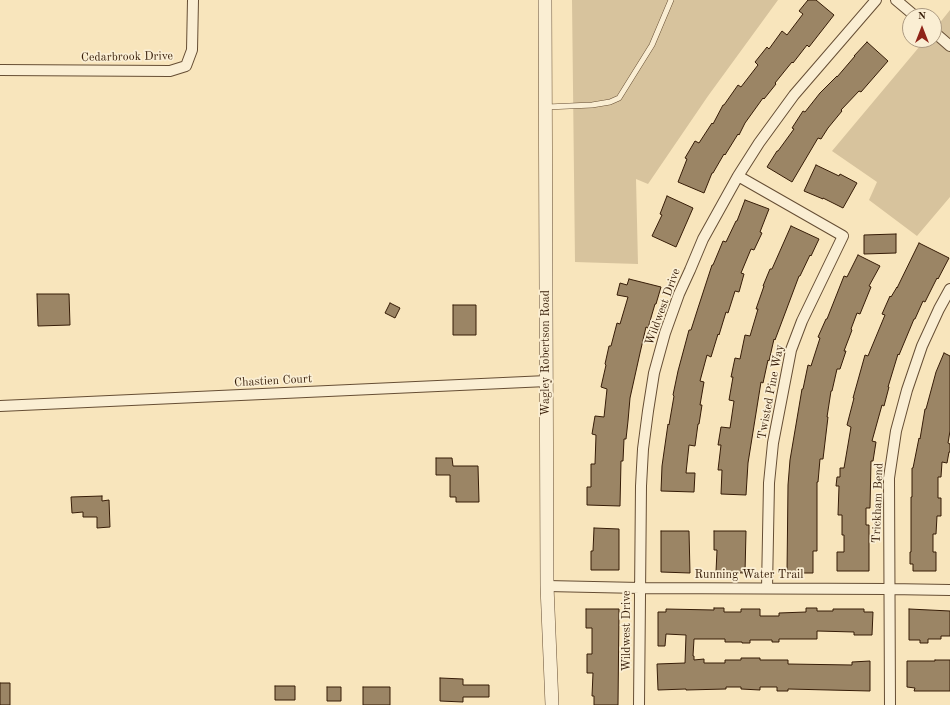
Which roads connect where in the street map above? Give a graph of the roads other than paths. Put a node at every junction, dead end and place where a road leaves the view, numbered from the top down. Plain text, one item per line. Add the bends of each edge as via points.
1 (193, 0) edge
2 (545, 0) edge
3 (671, 0) edge
4 (876, 0) edge
5 (896, 0) edge
6 (905, 8) edge
7 (942, 39) edge
8 (950, 46) edge
9 (0, 70) edge
10 (546, 107) junction
11 (738, 176) junction
12 (950, 289) edge
13 (547, 381) junction
14 (0, 406) edge
15 (548, 586) junction
16 (640, 588) junction
17 (767, 588) junction
18 (889, 589) junction
19 (950, 590) edge
20 (552, 705) edge
21 (639, 705) edge
22 (890, 705) edge

1 - 9 street, Cedarbrook Drive via 192,50 186,66 170,71
2 - 10 street, Wagley Robertson Road
3 - 10 lane via 652,45 618,98 592,105
4 - 11 street, Wildwest Drive via 794,95
5 - 6 street
7 - 8 street
10 - 13 street, Wagley Robertson Road
11 - 16 street, Wildwest Drive via 703,239 679,294 654,374 643,449
11 - 17 street, Twisted Pine Way via 843,236 802,321 791,350 773,443
12 - 18 street, Trickham Bend via 922,346 906,390 896,431 889,478
13 - 14 street, Chastien Court
13 - 15 street, Wagley Robertson Road
15 - 16 street, Running Water Trail
15 - 20 street, Wagley Robertson Road
16 - 17 street, Running Water Trail
16 - 21 street, Wildwest Drive
17 - 18 street, Running Water Trail
18 - 19 street, Running Water Trail
18 - 22 street, Trickham Bend

